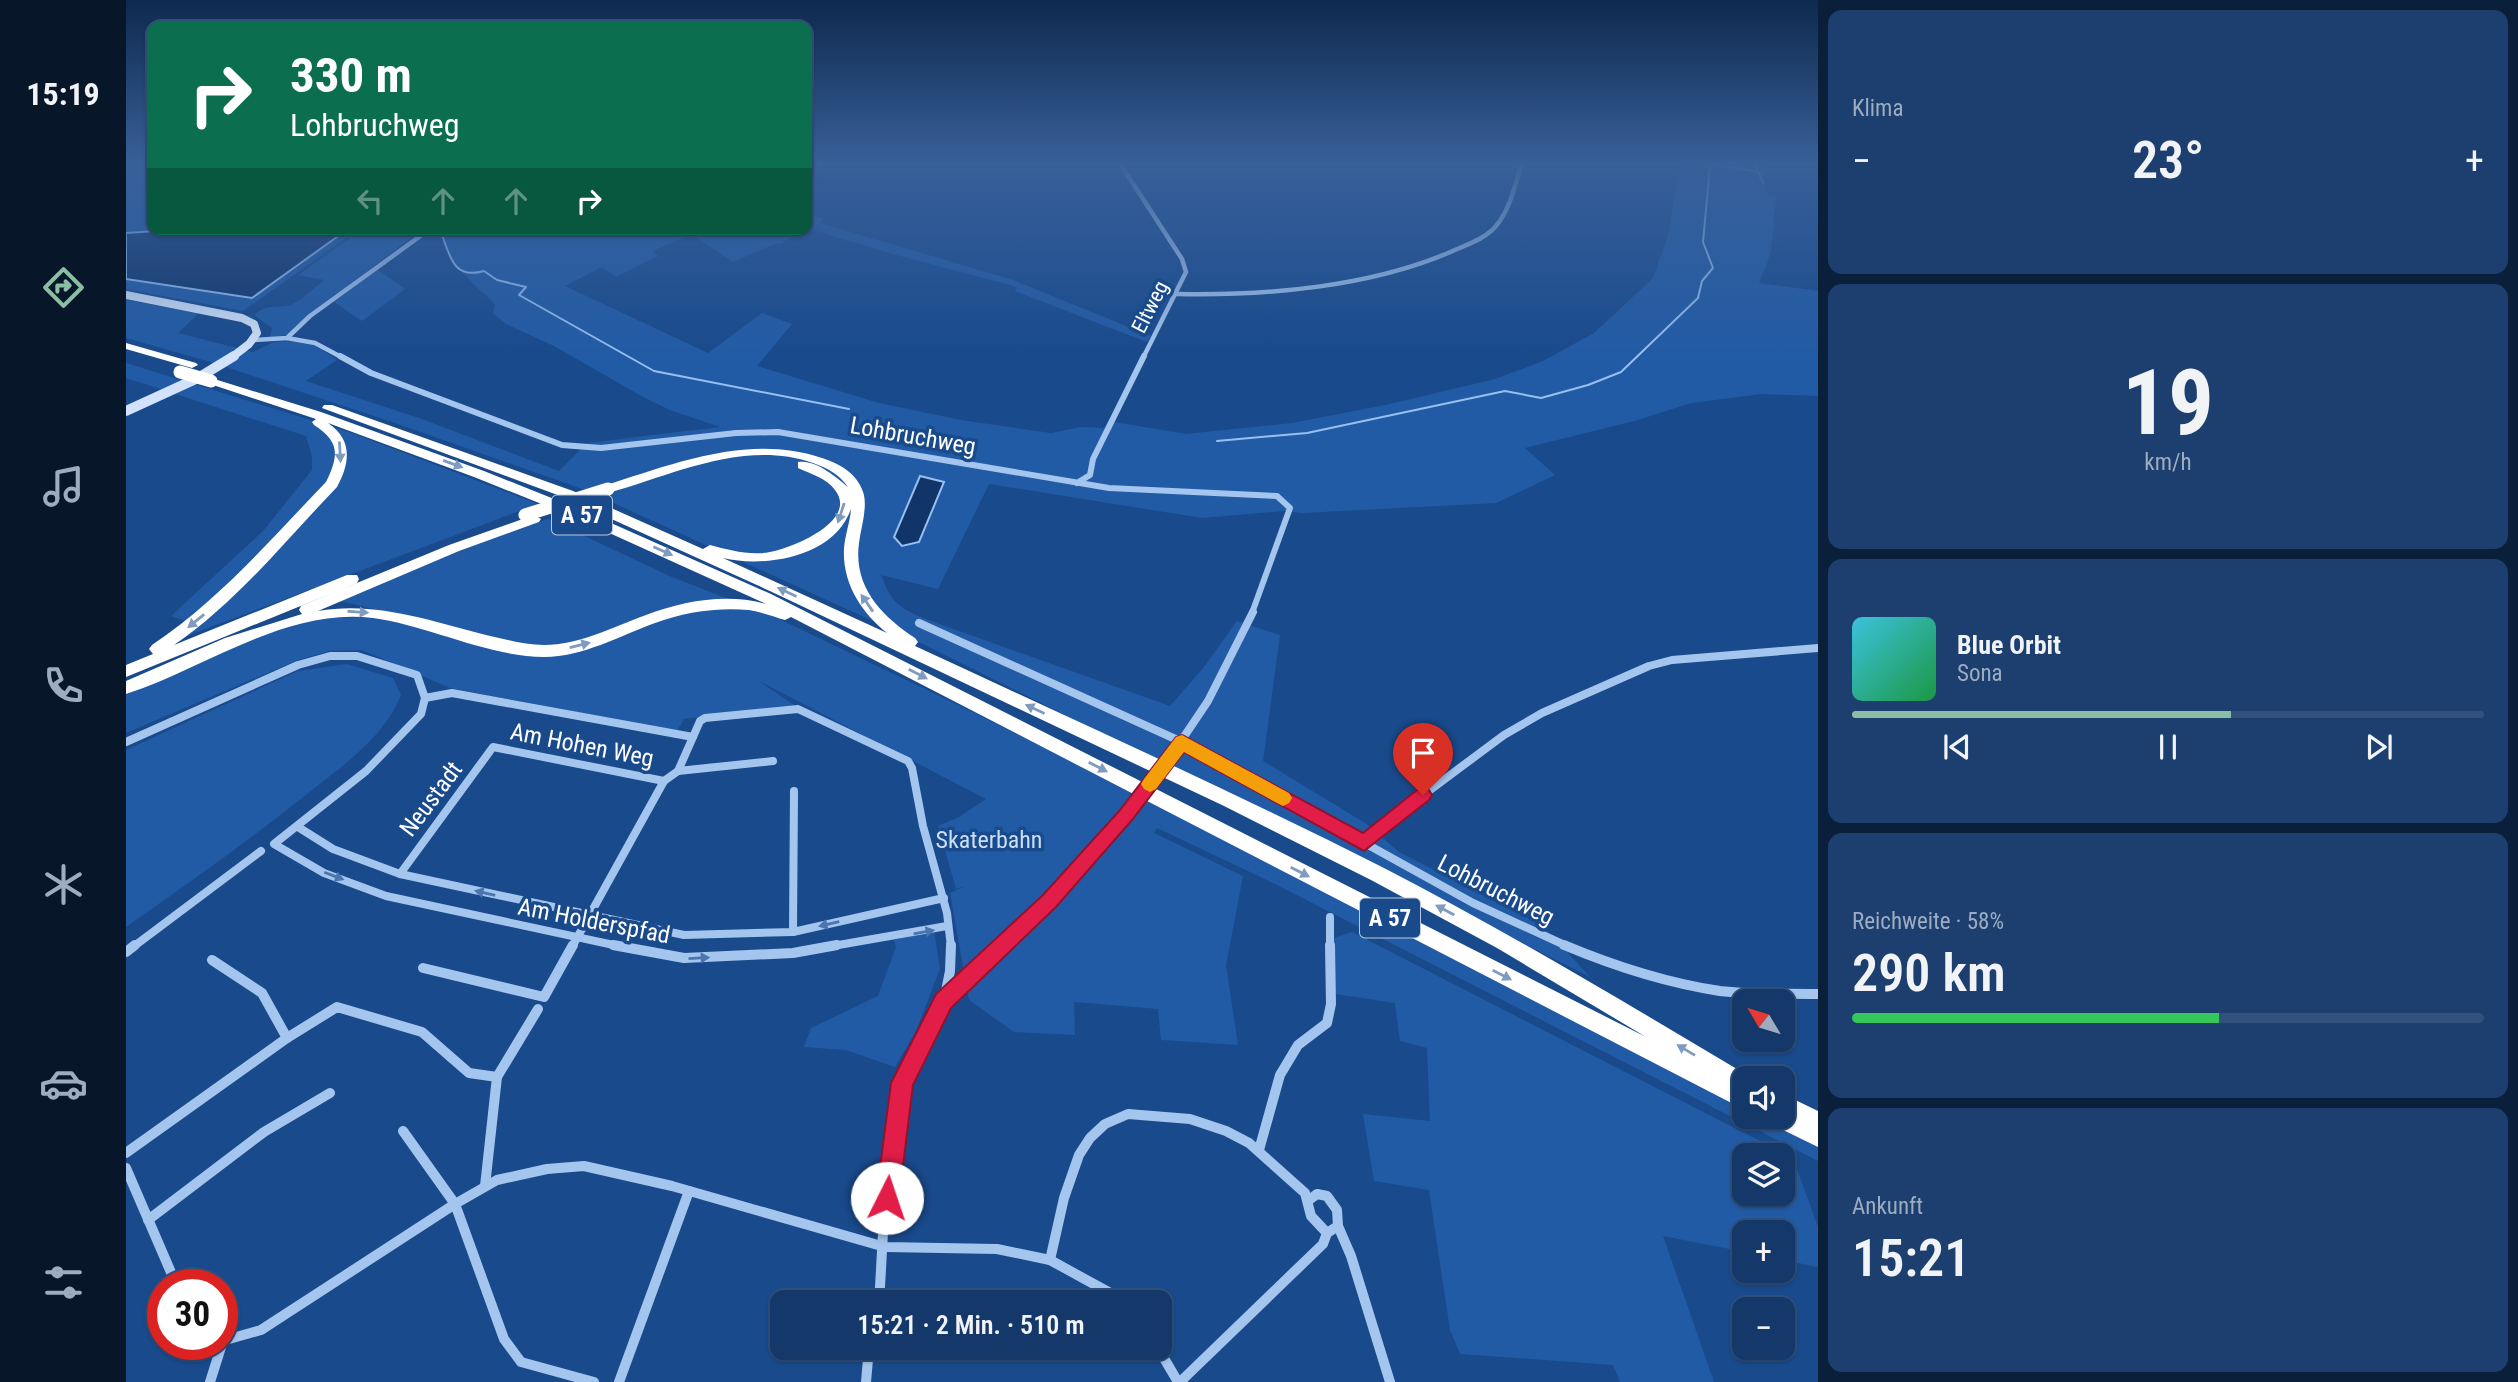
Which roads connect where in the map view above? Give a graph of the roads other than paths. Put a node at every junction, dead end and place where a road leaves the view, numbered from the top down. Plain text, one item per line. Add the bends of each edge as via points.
1 (1161, 226) edge
2 (1496, 226) edge
3 (422, 235) edge
4 (1176, 294) junction
5 (126, 295) edge
6 (288, 338) junction
7 (254, 340) junction
8 (126, 346) edge
9 (126, 356) edge
10 (296, 408) junction
11 (126, 411) edge
12 (1090, 475) junction
13 (1077, 484) junction
14 (1109, 488) junction
15 (612, 491) junction
16 (530, 517) junction
17 (665, 537) junction
18 (919, 623) dead end
19 (858, 643) junction
20 (222, 646) junction
21 (1818, 649) edge
22 (126, 665) edge
23 (126, 671) edge
24 (126, 688) edge
25 (1004, 694) junction
26 (425, 698) junction
27 (693, 737) junction
28 (126, 742) edge
29 (1182, 742) junction
30 (493, 747) joint
31 (773, 761) dead end
32 (678, 771) junction
33 (664, 781) junction
34 (794, 791) dead end
35 (298, 827) junction
36 (1364, 843) junction
37 (261, 851) dead end
38 (400, 874) junction
39 (944, 898) junction
40 (590, 917) junction
41 (1329, 917) dead end
42 (947, 926) junction
43 (793, 932) junction
44 (578, 939) junction
45 (126, 952) edge
46 (212, 960) dead end
47 (423, 968) dead end
48 (1818, 994) edge
49 (944, 1001) junction
50 (538, 1009) dead end
51 (287, 1038) junction
52 (498, 1077) junction
53 (1732, 1077) edge
54 (1732, 1092) edge
55 (330, 1093) dead end
56 (1795, 1111) edge
57 (1818, 1122) edge
58 (1795, 1124) edge
59 (403, 1131) dead end
60 (1818, 1136) edge
61 (1259, 1150) junction
62 (126, 1153) edge
63 (126, 1168) edge
64 (485, 1186) junction
65 (689, 1191) junction
66 (1309, 1200) junction
67 (455, 1204) junction
68 (148, 1220) junction
69 (1338, 1226) junction
70 (1327, 1233) junction
71 (885, 1247) junction
72 (1050, 1260) junction
73 (169, 1269) edge
74 (880, 1290) edge
75 (1105, 1290) edge
76 (238, 1337) edge
77 (217, 1360) edge
78 (868, 1360) edge
79 (1165, 1360) edge
80 (210, 1382) edge
81 (594, 1382) edge
82 (619, 1382) edge
83 (866, 1382) edge
84 (1179, 1382) edge
85 (1390, 1382) edge

1 - 4 street, Eltweg via 1186,272
2 - 4 street via 1479,240 1421,265 1302,289
3 - 6 street via 310,316
4 - 12 street, Eltweg via 1093,459
5 - 7 main road via 242,318 257,328
6 - 7 street, Lohbruchweg
6 - 13 street, Lohbruchweg via 315,343 370,373 562,445 601,448 779,432
7 - 11 main road via 241,352
8 - 17 highway, A 57 via 391,429 524,477
9 - 10 highway, A 57, bridge
10 -> 19 highway, A 57 via 579,514
10 -> 22 highway via 298,414 332,430 339,440 341,460 332,484 193,625
12 - 13 street
12 - 14 street
13 - 14 street, Lohbruchweg
14 - 29 street, Lohbruchweg via 1277,496 1290,508 1248,624
15 - 16 highway
15 -> 17 highway via 724,462 757,460 817,471 841,488 845,498 840,522 829,534 797,550 767,557 744,557
25 -> 15 highway via 899,635 880,621 862,598 853,575 851,549 858,501 855,489 837,468 805,456 751,452 695,462
16 - 20 highway
16 - 23 highway via 450,541
25 -> 17 highway, A 57
18 - 29 street, Lohbruchweg
20 -> 19 highway via 303,618 349,611 545,650 593,642 697,606 723,604 782,613
19 -> 54 highway, A 57
20 - 24 highway
21 - 36 street via 1672,660 1649,666 1542,713 1504,735
53 -> 25 highway, A 57 via 1451,913
26 - 27 street, Am Hohen Weg via 452,693
26 - 28 street via 417,675 357,656 330,656 298,665
26 - 35 street, Am Holderspfad via 421,714 366,771
27 - 32 street, Am Hohen Weg
27 - 39 street, Am Hohen Weg via 705,718 803,710 908,761
29 - 36 street, Lohbruchweg
29 - 49 street, bridge via 1126,815 1049,901
30 - 33 street, Am Hohen Weg
30 - 38 street, Neustadt
31 - 32 street, Am Hohen Weg
32 - 33 street, Am Hohen Weg
33 - 40 street, Am Hohen Weg
34 - 43 street
35 - 38 street, Am Holderspfad via 333,849
35 -> 44 street, Am Holderspfad via 274,844 324,873 386,896
36 - 48 street, Lohbruchweg via 1473,903 1603,961 1722,991
37 - 45 street
40 -> 38 street, Am Holderspfad
39 - 42 street
39 -> 43 street, Am Holderspfad
40 - 43 street, Am Holderspfad via 684,935
40 - 44 street, Am Hohen Weg
41 - 61 street via 1331,1004 1327,1023 1298,1045 1280,1075
44 -> 42 street, Am Holderspfad via 684,958 793,953
42 - 49 street via 953,960
44 - 47 street, Am Hohen Weg via 544,997
46 - 51 street via 262,993
49 - 71 street via 919,1045 900,1093 888,1173
50 - 52 street
51 - 52 street via 337,1007 422,1032 469,1073
51 - 62 street
52 - 64 street
55 - 68 street via 264,1132
56 - 57 highway
58 - 60 highway
59 - 67 street
61 - 66 street
61 - 72 street via 1199,1121 1126,1114 1110,1120 1090,1137 1074,1166
63 - 68 street
64 - 65 street via 547,1169 584,1166
64 - 67 street
65 - 71 street
65 - 82 street
66 - 69 street via 1317,1194 1326,1196 1337,1210
66 - 70 street via 1312,1217
67 - 76 street via 292,1312
67 - 81 street via 504,1339 521,1362
68 - 73 street
69 - 70 street
69 - 85 street
70 - 84 street via 1323,1244
71 - 72 street via 997,1249
71 - 74 street
72 - 75 street
77 - 80 street
78 - 83 street
79 - 84 street

